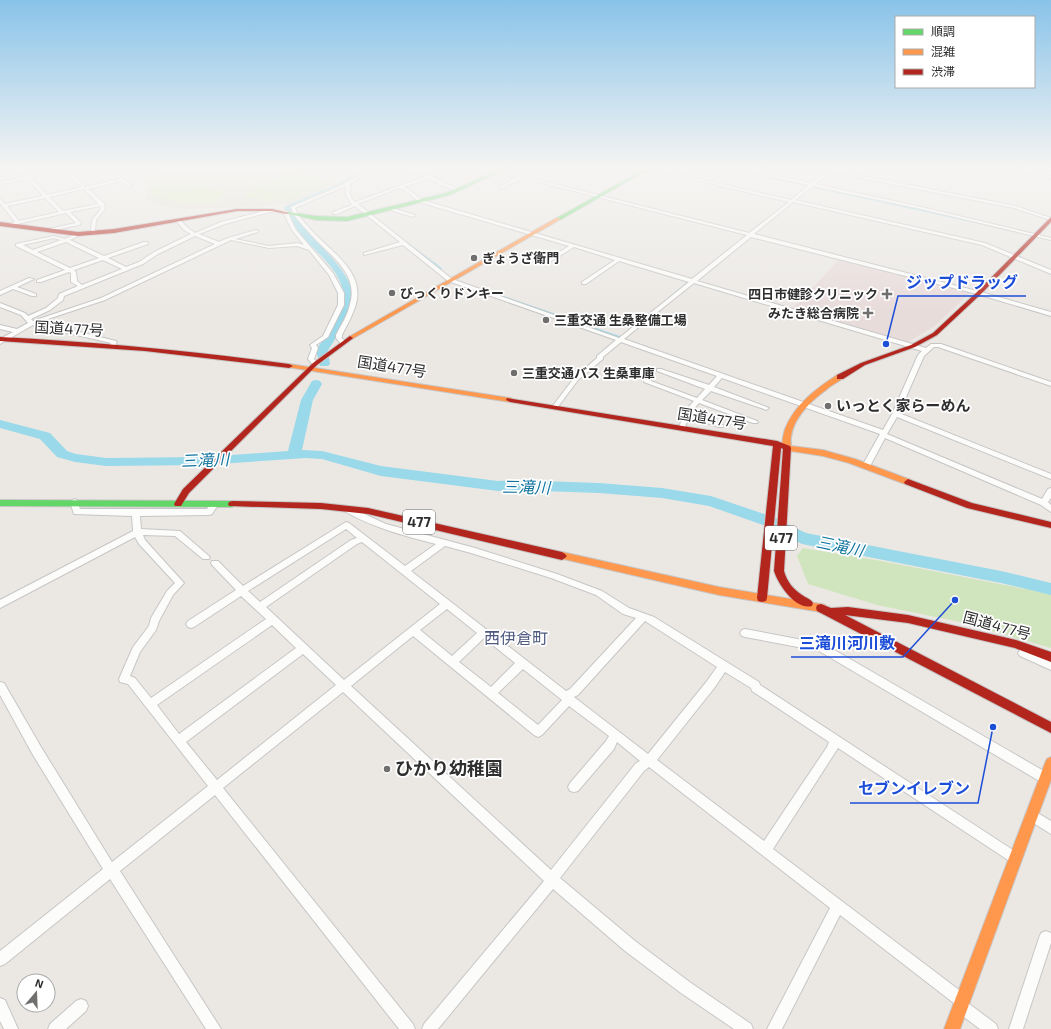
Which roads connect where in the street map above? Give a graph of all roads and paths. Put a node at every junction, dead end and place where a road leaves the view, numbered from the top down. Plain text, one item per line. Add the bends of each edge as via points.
1 (13, 216) edge
2 (47, 216) edge
3 (69, 216) edge
4 (97, 216) edge
5 (200, 216) edge
6 (251, 216) edge
7 (292, 216) edge
8 (295, 216) edge
9 (312, 216) edge
10 (362, 216) edge
11 (368, 216) edge
12 (472, 216) edge
13 (564, 216) edge
14 (677, 216) edge
15 (774, 216) edge
16 (857, 216) edge
17 (955, 216) edge
18 (1051, 219) edge
19 (177, 220) junction
20 (231, 222) junction
21 (18, 223) junction
22 (4, 225) edge
23 (236, 225) dead end
24 (51, 230) junction
25 (256, 231) dead end
26 (78, 234) junction
27 (91, 234) junction
28 (532, 234) junction
29 (193, 235) junction
30 (751, 235) junction
31 (1036, 235) junction
32 (230, 239) junction
33 (1051, 239) edge
34 (66, 240) junction
35 (146, 243) dead end
36 (403, 243) junction
37 (219, 244) junction
38 (573, 246) junction
39 (312, 250) junction
40 (32, 252) junction
41 (366, 254) dead end
42 (1018, 254) junction
43 (103, 258) junction
44 (620, 259) junction
45 (548, 261) dead end
46 (126, 269) junction
47 (70, 270) junction
48 (1051, 272) edge
49 (31, 279) dead end
50 (450, 280) junction
51 (39, 281) dead end
52 (693, 281) junction
53 (584, 283) dead end
54 (12, 287) junction
55 (83, 287) junction
56 (0, 293) edge
57 (979, 293) junction
58 (34, 295) dead end
59 (0, 305) edge
60 (1051, 314) edge
61 (32, 322) junction
62 (0, 327) edge
63 (17, 331) junction
64 (621, 340) junction
65 (2, 341) edge
66 (343, 343) junction
67 (112, 346) junction
68 (913, 346) junction
69 (926, 350) junction
70 (312, 367) junction
71 (659, 370) dead end
72 (722, 375) junction
73 (646, 381) dead end
74 (1051, 384) edge
75 (710, 388) junction
76 (699, 400) junction
77 (804, 404) junction
78 (555, 407) junction
79 (766, 408) dead end
80 (687, 414) junction
81 (895, 414) junction
82 (755, 422) dead end
83 (635, 426) junction
84 (720, 426) dead end
85 (682, 428) junction
86 (884, 434) junction
87 (781, 445) junction
88 (866, 466) junction
89 (1051, 477) edge
90 (1051, 491) edge
91 (74, 502) junction
92 (0, 503) edge
93 (1044, 503) junction
94 (178, 504) junction
95 (214, 505) junction
96 (347, 509) junction
97 (1051, 509) edge
98 (136, 513) junction
99 (1051, 525) edge
100 (137, 532) junction
101 (362, 539) junction
102 (444, 543) junction
103 (206, 557) dead end
104 (215, 563) dead end
105 (404, 572) junction
106 (242, 591) junction
107 (763, 594) junction
108 (0, 604) edge
109 (446, 604) junction
110 (260, 607) junction
111 (817, 607) junction
112 (830, 612) junction
113 (643, 617) junction
114 (273, 619) junction
115 (190, 624) dead end
116 (413, 630) junction
117 (484, 633) junction
118 (745, 633) dead end
119 (994, 639) junction
120 (303, 648) junction
121 (1051, 658) edge
122 (452, 662) junction
123 (522, 663) junction
124 (723, 666) junction
125 (1051, 666) edge
126 (343, 685) junction
127 (0, 686) edge
128 (491, 694) junction
129 (567, 698) junction
130 (149, 705) junction
131 (1051, 728) edge
132 (615, 735) junction
133 (835, 740) junction
134 (178, 741) junction
135 (649, 761) junction
136 (1051, 763) edge
137 (1045, 778) junction
138 (215, 787) junction
139 (574, 787) dead end
140 (1031, 815) junction
141 (1051, 828) edge
142 (765, 850) junction
143 (1015, 858) junction
144 (112, 870) junction
145 (552, 880) junction
146 (838, 906) junction
147 (1046, 938) dead end
148 (0, 959) edge
149 (962, 1004) junction
150 (0, 1005) edge
151 (81, 1006) dead end
152 (11, 1029) edge
153 (55, 1029) edge
154 (214, 1029) edge
155 (408, 1029) edge
156 (429, 1029) edge
157 (746, 1029) edge
158 (774, 1029) edge
159 (952, 1029) edge
160 (991, 1029) edge
161 (1016, 1029) edge

1 - 21 street
2 - 21 street
3 - 24 street via 78,224
4 - 27 street
5 - 19 main road
6 - 20 street
7 - 39 street via 294,230
8 - 66 street via 340,261 353,284 355,300 338,338
9 - 10 main road via 332,219
11 - 36 street
12 - 28 street
13 - 28 main road
14 - 30 street
15 - 30 street
16 - 42 street via 998,247
17 - 31 street
18 - 31 main road
19 - 27 main road
19 - 29 street
20 - 23 street
20 - 29 street
21 - 22 street
22 - 24 main road
24 - 26 main road
25 - 32 street
26 - 27 main road
26 - 34 street
28 - 38 street
28 - 50 main road
29 - 37 street
29 - 46 street
30 - 52 street
30 - 57 street
31 - 33 street
31 - 42 main road
32 - 37 street
32 - 39 street via 269,247 298,244
34 - 40 street
34 - 40 street via 54,237 18,245
34 - 43 street
35 - 43 street
36 - 41 street
36 - 50 street
37 - 61 street via 103,299
38 - 44 street
38 - 45 street
39 - 70 street via 334,278 342,299 339,311 325,338 313,345 315,348 311,359
40 - 47 street
42 - 48 street via 1037,268
42 - 57 main road
43 - 46 street
43 - 47 street
44 - 52 street
44 - 53 street
46 - 55 street
47 - 51 street
47 - 55 street via 73,272 74,282
49 - 54 street
50 - 64 street
50 - 66 main road
52 - 64 street
52 - 68 street
54 - 56 street
54 - 58 street
55 - 61 street via 61,295 61,299
57 - 60 street
57 - 68 main road via 945,327
59 - 61 street via 23,314
61 - 63 street
61 - 67 street via 114,342
62 - 63 street
63 - 65 street
64 - 72 street
64 - 78 street via 576,379
65 - 67 main road, 国道477号
65 - 70 main road, 国道477号
66 - 70 main road
67 - 70 main road, 国道477号
68 - 69 street
68 - 77 main road via 863,364 820,389
69 - 74 street via 936,344
69 - 81 street via 921,354
70 - 78 main road, 国道477号
70 - 83 main road, 国道477号
70 - 94 main road via 186,490
71 - 75 street
72 - 75 street
72 - 77 street
73 - 76 street
75 - 76 street
75 - 79 street
76 - 80 street
76 - 82 street
77 - 86 street
77 - 87 main road
78 - 83 main road via 562,412
78 - 85 main road, 国道477号
80 - 84 street
80 - 85 street
81 - 86 street
81 - 89 street
83 - 87 main road, 国道477号
85 - 87 main road, 国道477号
86 - 88 street
86 - 93 street
87 - 88 main road via 823,453
87 - 107 main road, 477 via 774,465
87 - 111 main road, 国道477号 / 477 via 785,467 779,571 782,585 792,594
88 - 99 main road via 970,506
90 - 93 street
91 - 92 main road, 国道477号 / 477
91 - 94 main road, 国道477号 / 477
91 - 98 street via 77,512
93 - 97 street
94 - 95 main road, 国道477号 / 477
95 - 96 main road, 国道477号 / 477 via 267,504
95 - 98 street via 210,512
96 - 102 street via 394,529
96 - 107 main road, 国道477号 / 477 via 368,511 657,578
98 - 100 street
100 - 103 street via 177,533
100 - 108 street
100 - 130 street via 142,542 180,583 170,593 153,627 136,650 124,679 131,681
101 - 105 street
101 - 106 street via 346,525
101 - 110 street
102 - 105 street
102 - 113 street via 583,586 626,611
104 - 106 street
105 - 109 street
106 - 110 street
106 - 115 street
107 - 111 main road, 国道477号 / 477
109 - 116 street
109 - 117 street
110 - 114 street
111 - 112 main road, 国道477号 / 477
112 - 119 main road, 国道477号 / 477 via 848,610 908,619
112 - 131 main road
113 - 124 street
113 - 129 street
114 - 120 street
114 - 130 street
116 - 122 street
116 - 126 street
117 - 122 street
117 - 123 street
118 - 137 street via 821,647
119 - 121 main road, 国道477号 / 477 via 1016,644
119 - 125 street
120 - 126 street
120 - 134 street
122 - 128 street
123 - 128 street
123 - 129 street
124 - 133 street
124 - 135 street
126 - 138 street
126 - 145 street
127 - 144 street via 37,751
128 - 129 street via 538,732
129 - 132 street
130 - 134 street
132 - 135 street
132 - 139 street via 610,745
133 - 142 street via 832,749
133 - 143 street
134 - 138 street
135 - 142 street
135 - 145 street via 640,767
136 - 137 main road
137 - 140 main road
138 - 144 street
138 - 155 street
140 - 141 street
140 - 143 main road
142 - 146 street
143 - 149 main road
144 - 148 street
144 - 154 street
145 - 156 street
145 - 157 street via 630,946
146 - 149 street
146 - 158 street
147 - 161 street
149 - 159 main road
149 - 160 street
150 - 152 street
151 - 153 street

